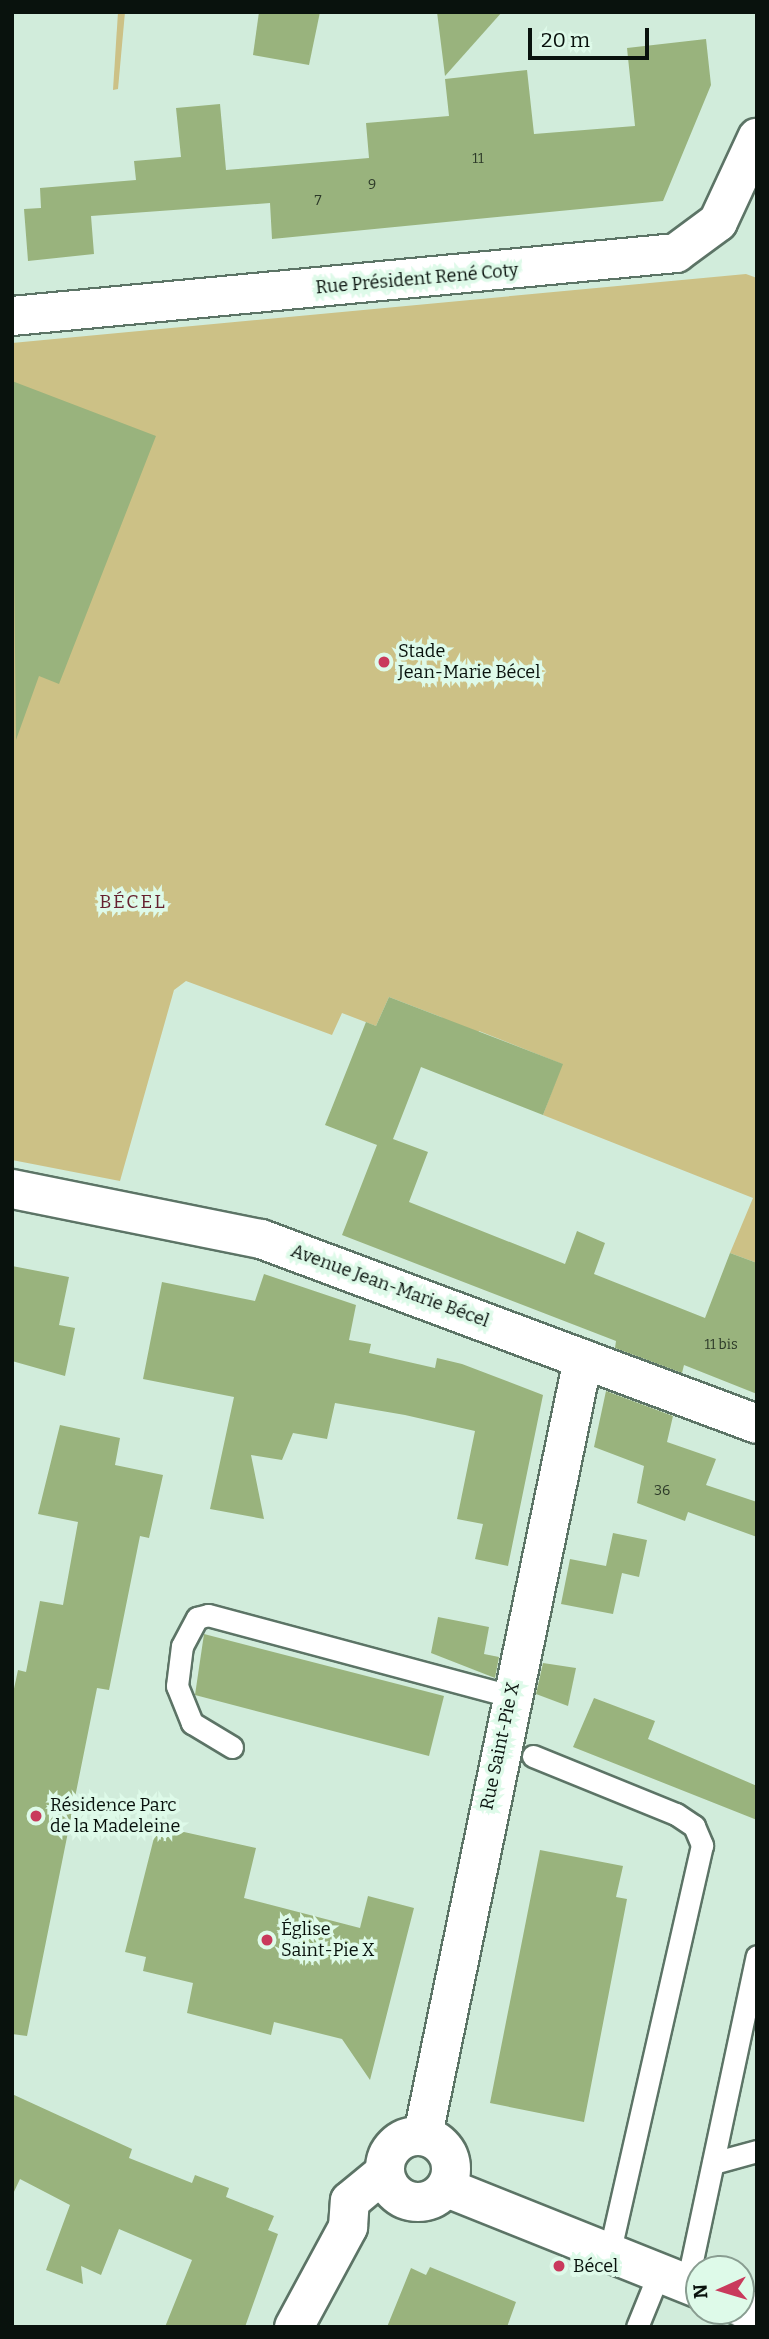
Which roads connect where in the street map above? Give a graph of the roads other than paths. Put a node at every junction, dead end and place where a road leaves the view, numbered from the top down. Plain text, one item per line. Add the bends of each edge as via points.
1 (757, 138) edge
2 (12, 316) edge
3 (12, 1189) edge
4 (583, 1359) junction
5 (757, 1424) edge
6 (510, 1696) junction
7 (232, 1747) dead end
8 (533, 1756) dead end
9 (757, 1956) edge
10 (423, 2135) junction
11 (757, 2151) edge
12 (713, 2163) junction
13 (394, 2186) junction
14 (447, 2188) junction
15 (609, 2253) junction
16 (681, 2282) edge
17 (294, 2327) edge
18 (637, 2327) edge

1 - 2 street, Rue Président René Coty via 718,222 676,253
3 - 4 street, Avenue Jean-Marie Bécel via 261,1239
4 - 5 street, Avenue Jean-Marie Bécel
4 - 6 street, Rue Saint-Pie X
6 - 7 lane via 208,1615 197,1618 182,1646 177,1686 192,1723
6 - 10 street, Rue Saint-Pie X
8 - 15 lane via 676,1814 694,1826 702,1844
9 - 12 lane
10 - 13 street via 396,2143
10 - 14 street via 443,2145 452,2166
11 - 12 lane
12 - 16 lane
13 - 14 street via 435,2199
13 - 17 street via 348,2227
14 - 15 street
15 - 16 street
16 - 18 lane

